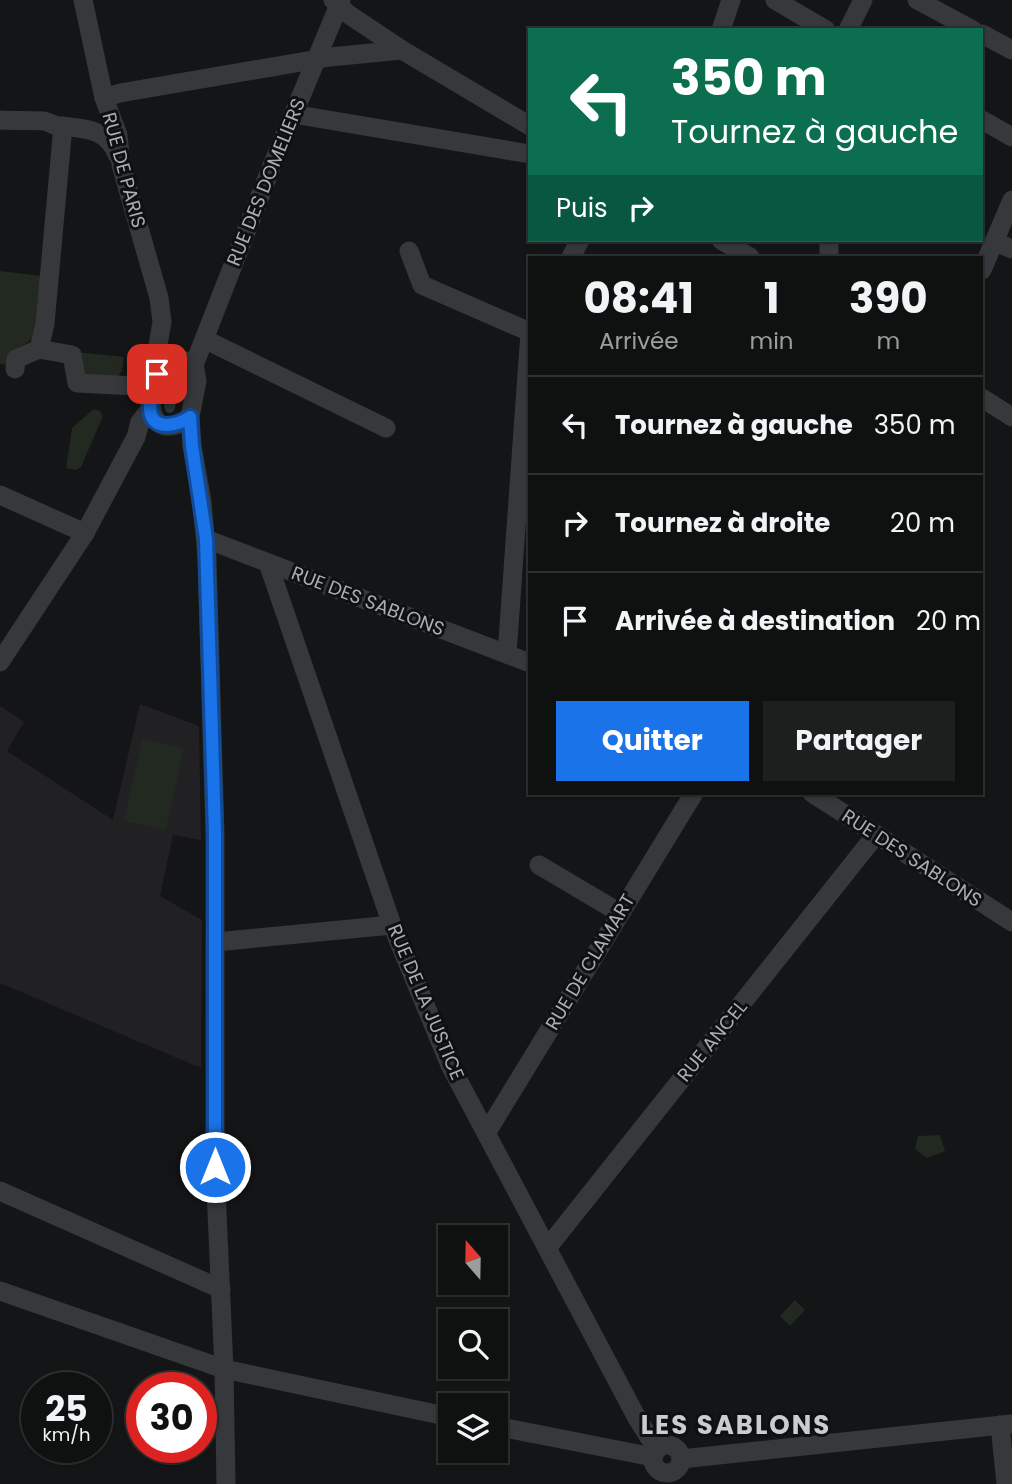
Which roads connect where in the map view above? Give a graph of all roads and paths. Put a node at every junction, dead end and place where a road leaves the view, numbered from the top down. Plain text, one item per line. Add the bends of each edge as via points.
1 (83, 0) edge
2 (730, 0) edge
3 (775, 0) edge
4 (863, 0) edge
5 (917, 0) edge
6 (337, 2) edge
7 (722, 28) edge
8 (823, 28) edge
9 (849, 28) edge
10 (970, 28) edge
11 (983, 35) edge
12 (402, 50) junction
13 (1012, 50) edge
14 (314, 60) junction
15 (104, 98) junction
16 (293, 114) junction
17 (0, 120) edge
18 (983, 121) edge
19 (85, 123) junction
20 (55, 124) junction
21 (528, 125) edge
22 (118, 135) junction
23 (1012, 137) edge
24 (528, 154) edge
25 (121, 165) junction
26 (1012, 200) edge
27 (724, 242) edge
28 (1004, 245) edge
29 (409, 251) dead end
30 (748, 256) edge
31 (983, 269) edge
32 (528, 331) edge
33 (160, 340) junction
34 (205, 340) junction
35 (39, 349) junction
36 (173, 360) junction
37 (194, 365) junction
38 (15, 369) dead end
39 (155, 381) junction
40 (528, 398) edge
41 (983, 399) edge
42 (1012, 417) edge
43 (168, 419) junction
44 (386, 428) dead end
45 (526, 463) edge
46 (0, 495) edge
47 (85, 533) junction
48 (206, 539) junction
49 (268, 563) junction
50 (507, 654) junction
51 (0, 662) edge
52 (528, 662) edge
53 (693, 795) edge
54 (815, 795) edge
55 (875, 836) junction
56 (539, 865) dead end
57 (620, 914) junction
58 (1012, 922) edge
59 (392, 925) junction
60 (216, 942) junction
61 (487, 1132) junction
62 (0, 1191) edge
63 (548, 1247) junction
64 (221, 1289) junction
65 (0, 1291) edge
66 (224, 1369) junction
67 (438, 1414) edge
68 (637, 1418) junction
69 (1006, 1425) edge
70 (508, 1429) edge
71 (614, 1450) junction
72 (659, 1466) edge
73 (226, 1484) edge
74 (1006, 1484) edge

1 - 15 street, RUE DE PARIS
2 - 7 street
3 - 8 street
4 - 9 street
5 - 10 street
6 - 12 street
6 - 14 street, RUE DES DOMELIERS
11 - 13 street
12 - 14 street
12 - 21 street
14 - 15 street
14 - 16 street, RUE DES DOMELIERS
15 - 19 street
15 - 22 street, RUE DE PARIS
16 - 24 street
16 - 34 street, RUE DES DOMELIERS
17 - 20 street
18 - 23 street
19 - 20 street
19 - 22 street via 106,126
19 - 25 street via 111,141
20 - 35 street via 45,324
22 - 25 street, RUE DE PARIS
25 - 33 street, RUE DE PARIS via 159,298
26 - 28 street
27 - 30 street
28 - 31 street
29 - 32 street via 422,285
33 - 36 street
33 - 39 street, RUE DE PARIS
34 - 37 street, RUE DES DOMELIERS
34 - 44 street
35 - 38 street via 16,359
35 - 39 street via 72,355 77,383
36 - 37 street
36 - 39 street
37 - 43 street via 197,381
39 - 43 street, RUE DE PARIS
40 - 45 street
41 - 42 street
43 - 47 street via 140,422
43 - 48 street via 192,444
45 - 50 street
46 - 47 street
47 - 51 street
48 - 49 street, RUE DES SABLONS
48 - 60 street
49 - 50 street, RUE DES SABLONS
49 - 59 street, RUE DE LA JUSTICE
50 - 52 street, RUE DES SABLONS
53 - 57 street, RUE DE CLAMART
54 - 55 street, RUE DES SABLONS
55 - 58 street, RUE DES SABLONS
55 - 63 street, RUE ANCEL
56 - 57 street
57 - 61 street, RUE DE CLAMART
59 - 60 street
59 - 61 street, RUE DE LA JUSTICE via 450,1065
60 - 64 street via 215,1167
61 - 63 street, RUE DE LA JUSTICE
62 - 64 street
63 - 68 street, RUE DE LA JUSTICE
64 - 66 street
65 - 66 street
66 - 67 street
66 - 73 street
68 - 71 street
68 - 72 street, RUE DE LA JUSTICE
69 - 72 street via 681,1459 672,1446 662,1447
69 - 74 street
70 - 71 street
71 - 72 street

